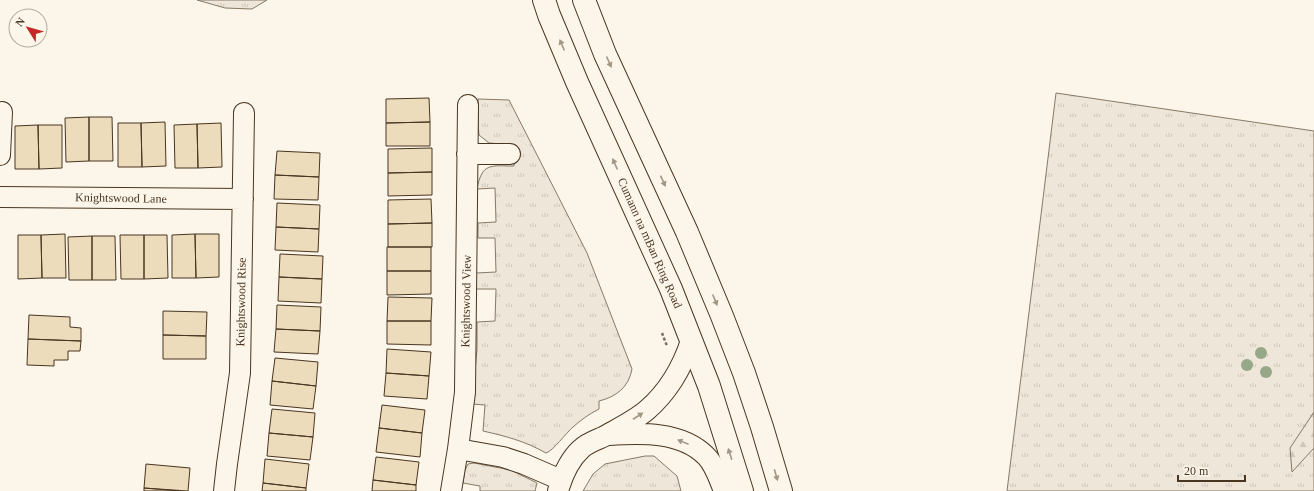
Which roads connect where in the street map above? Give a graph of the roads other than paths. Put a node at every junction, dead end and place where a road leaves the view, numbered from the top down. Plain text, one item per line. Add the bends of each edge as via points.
1 (544, 0) edge
2 (584, 0) edge
3 (468, 105) dead end
4 (2, 112) dead end
5 (244, 113) dead end
6 (467, 154) junction
7 (510, 154) dead end
8 (0, 155) edge
9 (0, 197) edge
10 (243, 199) junction
11 (691, 341) junction
12 (604, 436) junction
13 (458, 449) junction
14 (560, 486) edge
15 (224, 491) edge
16 (451, 491) edge
17 (724, 491) edge
18 (742, 491) edge
19 (781, 491) edge

11 -> 1 main road, Cumann na mBan Ring Road via 668,282 577,82
2 -> 19 main road via 605,54 687,232 722,316 744,373
3 - 6 street, Knightswood View
4 - 8 street
5 - 10 street, Knightswood Rise
6 - 7 street
6 - 13 street, Knightswood View via 465,392
9 - 10 street, Knightswood Lane
10 - 15 street, Knightswood Rise via 240,373
12 -> 11 street via 646,410 659,398 684,362
18 -> 11 main road, Cumann na mBan Ring Road via 709,386
12 - 14 street via 582,449 572,461
17 -> 12 street via 717,472 706,456 694,446 659,435
13 - 14 street via 503,457 524,464
13 - 16 street, Knightswood View

